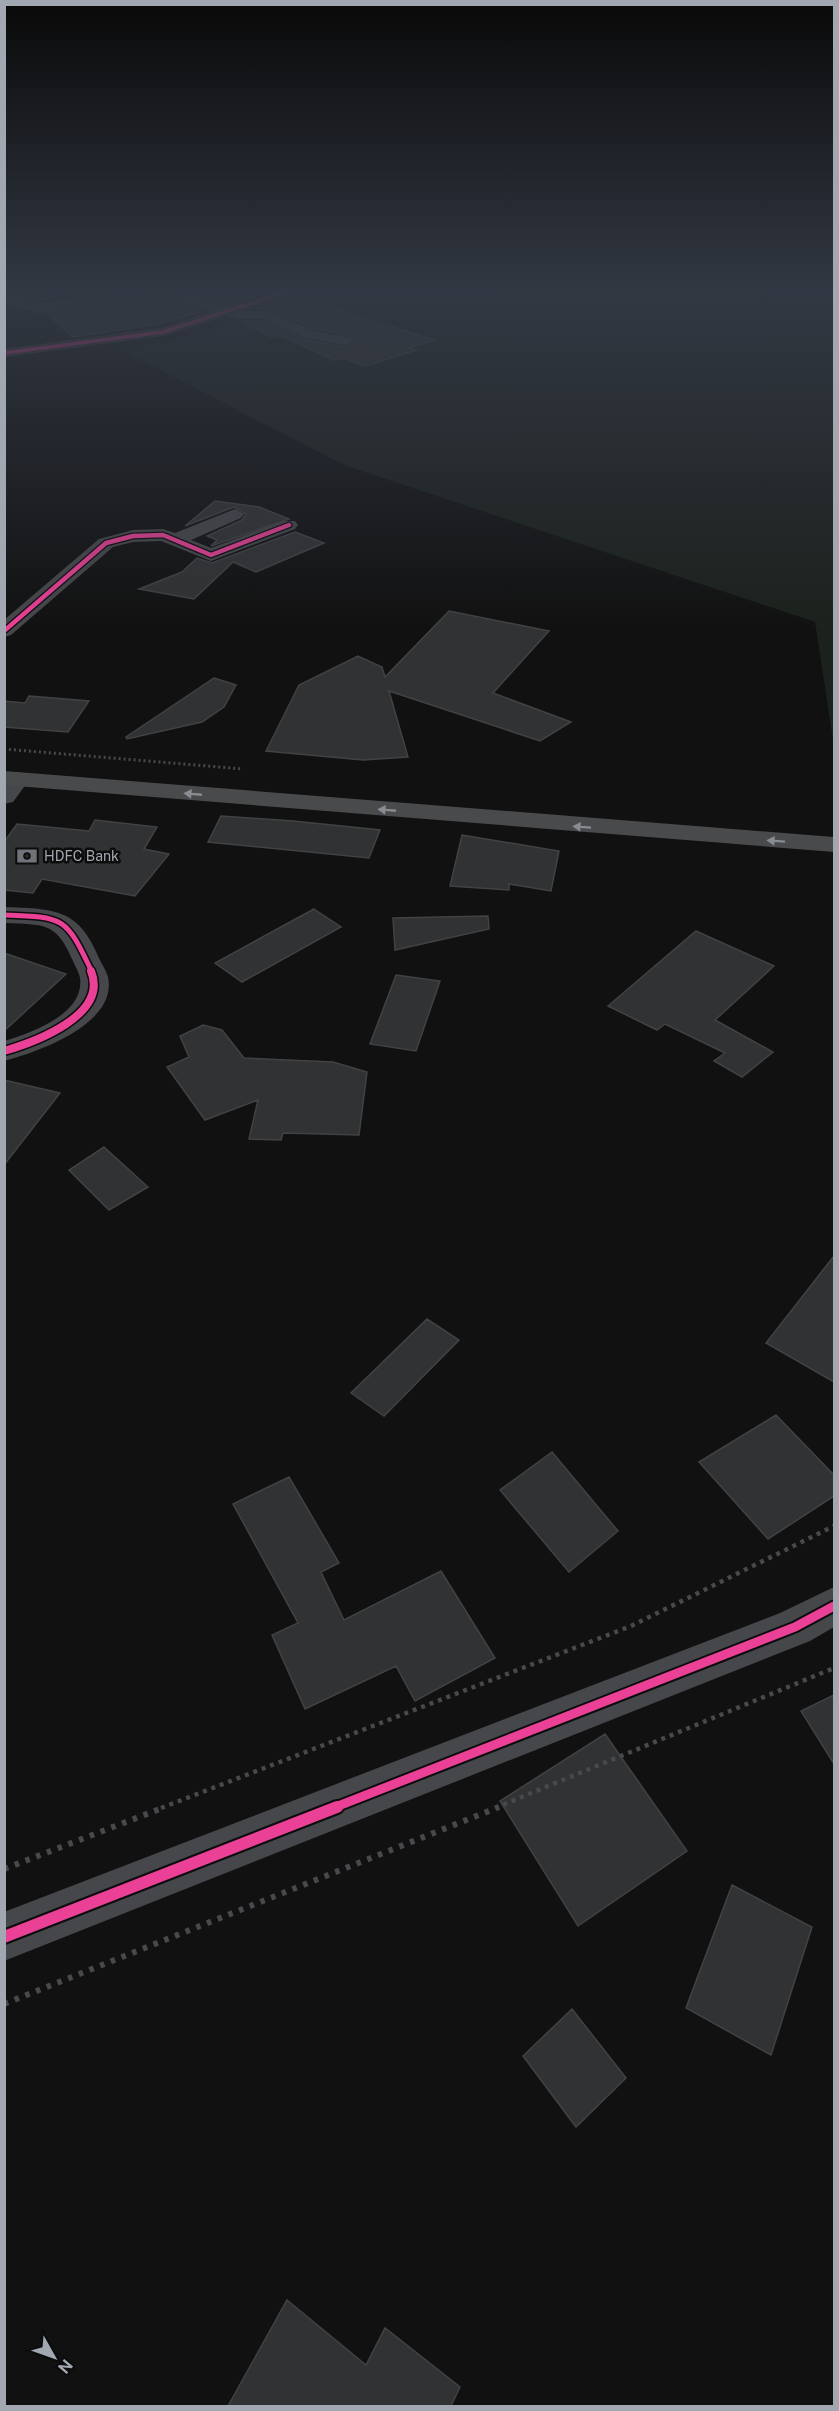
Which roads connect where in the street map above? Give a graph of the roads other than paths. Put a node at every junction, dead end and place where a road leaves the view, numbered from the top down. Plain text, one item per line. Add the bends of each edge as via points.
1 (235, 514) dead end
2 (289, 525) dead end
3 (175, 540) junction
4 (4, 631) edge
5 (8, 779) edge
6 (834, 826) edge
7 (834, 845) edge
8 (4, 915) edge
9 (4, 1051) edge
10 (834, 1606) edge
11 (4, 1937) edge

1 - 3 street
2 - 3 street via 212,555
3 - 4 street via 163,535 134,536 106,543
5 - 6 main road via 497,803
7 -> 5 main road
8 - 9 street via 57,920 66,925 81,946 94,979 91,997 80,1014 46,1036
10 - 11 street via 795,1627

